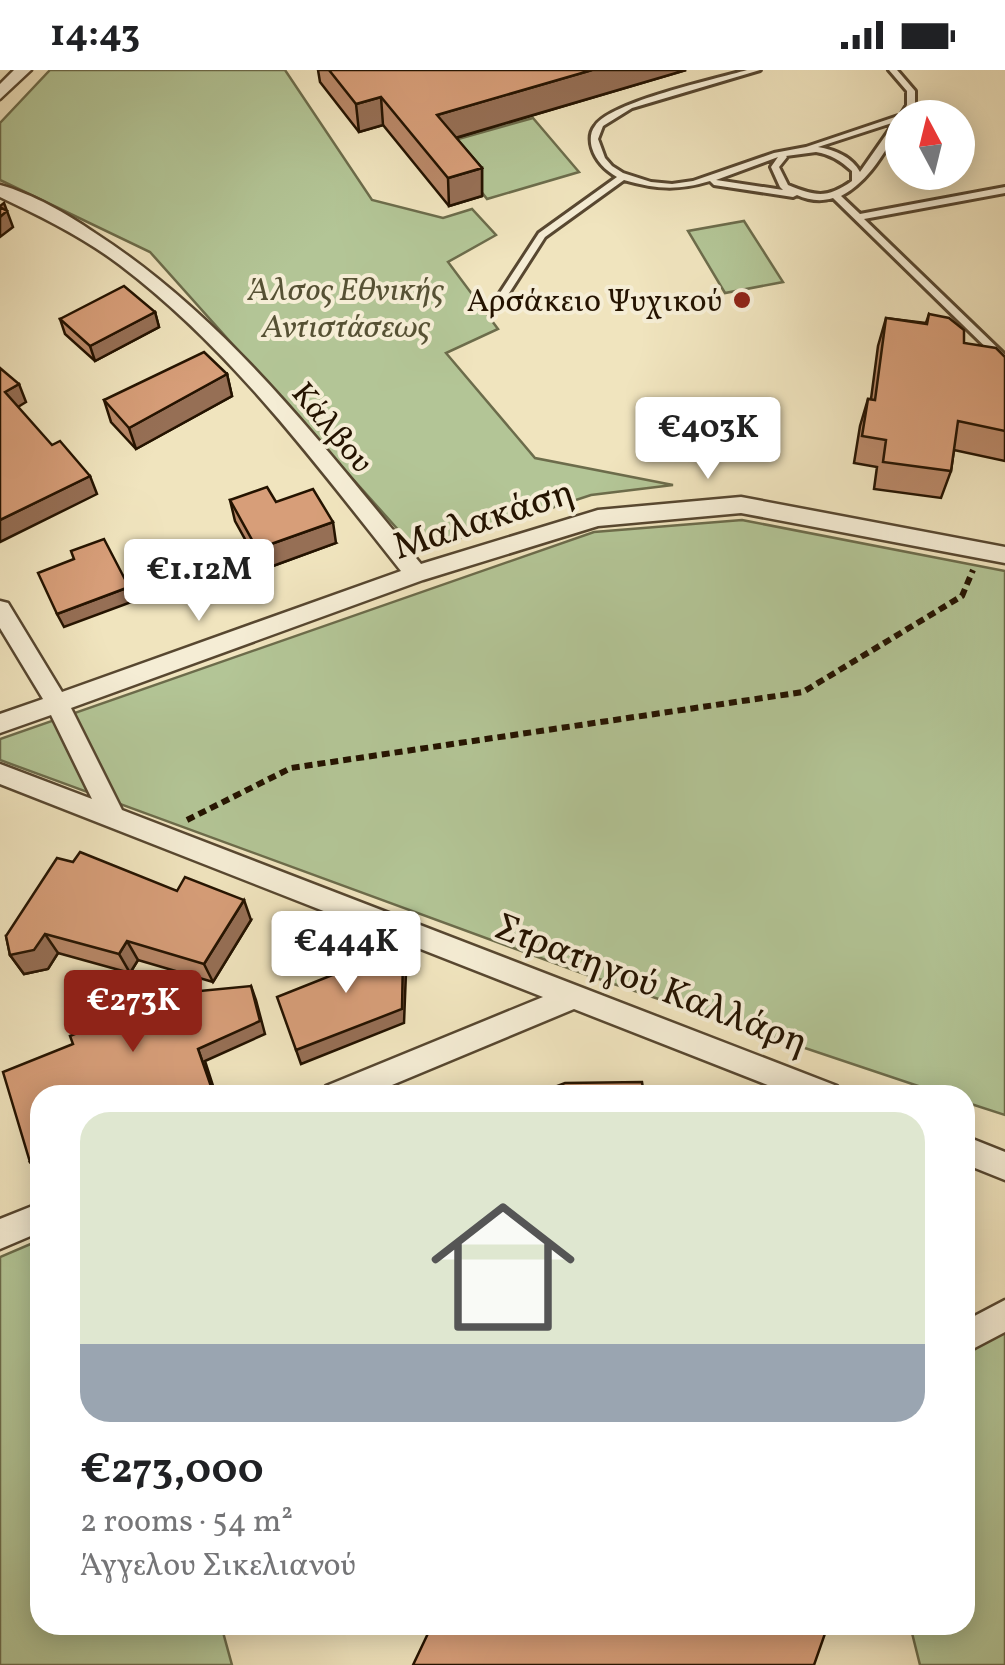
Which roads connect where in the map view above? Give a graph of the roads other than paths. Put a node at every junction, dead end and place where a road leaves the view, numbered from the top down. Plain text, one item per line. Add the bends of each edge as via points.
1 (23, 70) edge
2 (756, 70) edge
3 (893, 70) edge
4 (0, 94) edge
5 (911, 100) edge
6 (885, 124) edge
7 (885, 143) edge
8 (797, 151) junction
9 (622, 177) junction
10 (712, 181) junction
11 (856, 184) junction
12 (0, 190) edge
13 (1005, 190) edge
14 (797, 194) junction
15 (838, 196) junction
16 (858, 217) junction
17 (501, 299) dead end
18 (1005, 362) edge
19 (1005, 556) edge
20 (416, 574) junction
21 (0, 609) edge
22 (58, 703) junction
23 (0, 724) edge
24 (0, 774) edge
25 (113, 818) junction
26 (578, 995) junction
27 (360, 1085) edge
28 (802, 1085) edge
29 (975, 1154) edge
30 (1005, 1166) edge
31 (30, 1222) edge
32 (0, 1234) edge
33 (1005, 1315) edge
34 (975, 1332) edge

1 - 4 street
2 - 9 lane via 611,114 594,139 606,166
3 - 5 lane
6 - 8 lane
7 - 11 lane
8 - 10 lane
8 - 11 lane via 844,157 856,170
8 - 14 lane via 775,167 776,177
9 - 10 lane via 668,188
9 - 17 lane via 542,235
10 - 14 lane
11 - 15 lane
12 - 20 street, Κάλβου via 110,249 170,293 227,346
13 - 16 lane
14 - 15 lane
15 - 16 lane
16 - 18 lane
19 - 20 street, Μαλακάση via 741,505 598,518
20 - 22 street, Μαλακάση
21 - 22 street
22 - 23 street, Μαλακάση
22 - 25 street
24 - 25 street, Στρατηγού Καλλάρη
25 - 26 street, Στρατηγού Καλλάρη
26 - 27 street
26 - 28 street, Στρατηγού Καλλάρη
29 - 30 street
31 - 32 street
33 - 34 street

